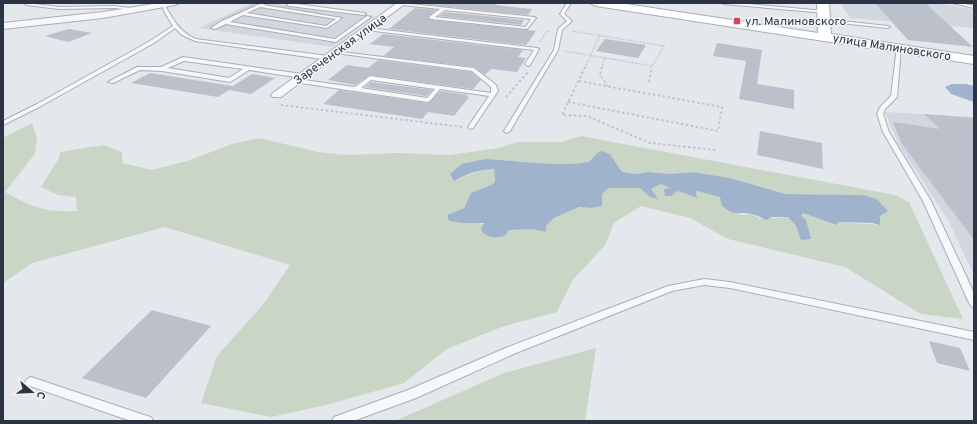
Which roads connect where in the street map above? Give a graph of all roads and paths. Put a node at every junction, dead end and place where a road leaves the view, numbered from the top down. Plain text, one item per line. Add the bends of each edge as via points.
1 (175, 3) edge
2 (265, 3) edge
3 (291, 3) edge
4 (401, 3) edge
5 (569, 3) edge
6 (596, 3) edge
7 (724, 3) edge
8 (954, 3) edge
9 (27, 4) dead end
10 (163, 5) junction
11 (260, 6) junction
12 (640, 6) edge
13 (974, 7) edge
14 (137, 9) junction
15 (443, 9) junction
16 (824, 12) edge
17 (243, 14) junction
18 (364, 14) dead end
19 (369, 17) dead end
20 (224, 22) junction
21 (3, 26) edge
22 (174, 27) junction
23 (327, 27) junction
24 (888, 27) dead end
25 (213, 28) dead end
26 (368, 29) junction
27 (560, 29) junction
28 (600, 35) junction
29 (312, 37) junction
30 (826, 37) junction
31 (899, 48) junction
32 (556, 50) junction
33 (332, 55) junction
34 (590, 56) junction
35 (605, 58) junction
36 (974, 60) edge
37 (528, 64) dead end
38 (652, 66) junction
39 (249, 68) junction
40 (162, 70) junction
41 (529, 70) dead end
42 (299, 78) junction
43 (578, 81) junction
44 (111, 82) dead end
45 (649, 82) dead end
46 (439, 87) junction
47 (608, 87) junction
48 (356, 89) junction
49 (493, 95) junction
50 (506, 97) dead end
51 (277, 100) joint
52 (568, 102) junction
53 (3, 123) edge
54 (470, 127) joint
55 (507, 131) dead end
56 (716, 150) dead end
57 (974, 303) edge
58 (974, 336) edge
59 (31, 382) dead end
60 (147, 421) edge
61 (338, 421) edge

1 - 10 street
2 - 11 lane
3 - 18 lane via 289,5
4 - 15 lane
4 - 26 street, Зареченская улица
5 - 27 lane via 562,14 570,21
6 - 12 street, улица Малиновского
7 - 16 lane
8 - 13 lane
9 - 14 lane via 66,9
10 - 14 street
10 - 22 lane
11 - 17 lane
11 - 23 lane via 340,18
12 - 30 street, улица Малиновского
14 - 21 street
15 - 15 lane via 496,14 534,18 527,28 432,18
16 - 24 lane via 858,27
16 - 30 street
17 - 20 lane
17 - 23 lane
19 - 29 lane via 336,41
20 - 25 lane
20 - 29 lane
22 - 33 lane via 185,37 195,40
22 - 53 lane via 152,42
23 - 29 lane
26 - 33 street, Зареченская улица
26 - 37 lane via 538,49
27 - 28 path
27 - 32 lane
28 - 34 path
28 - 38 path via 664,46
30 - 31 street, улица Малиновского
31 - 36 street, улица Малиновского
31 - 57 lane via 894,97 882,108 881,121 927,201
32 - 34 path
32 - 55 lane
33 - 42 street, Зареченская улица
33 - 49 lane via 474,70 494,86
34 - 35 path
34 - 43 path
35 - 38 path
35 - 47 path via 600,75
38 - 45 path
39 - 40 lane via 183,59
39 - 40 lane via 230,80
39 - 42 lane
40 - 44 lane via 139,68
41 - 50 path
42 - 48 lane
42 - 51 street, Зареченская улица
43 - 47 path
43 - 52 path
46 - 48 lane via 370,78
46 - 48 lane via 428,100
46 - 49 lane
47 - 52 path via 722,107 718,131
49 - 54 lane
51 - 54 path via 410,122
52 - 56 path via 562,115 587,116 650,143
58 - 61 lane via 730,285 704,282 671,288 512,350 412,394
59 - 60 lane

